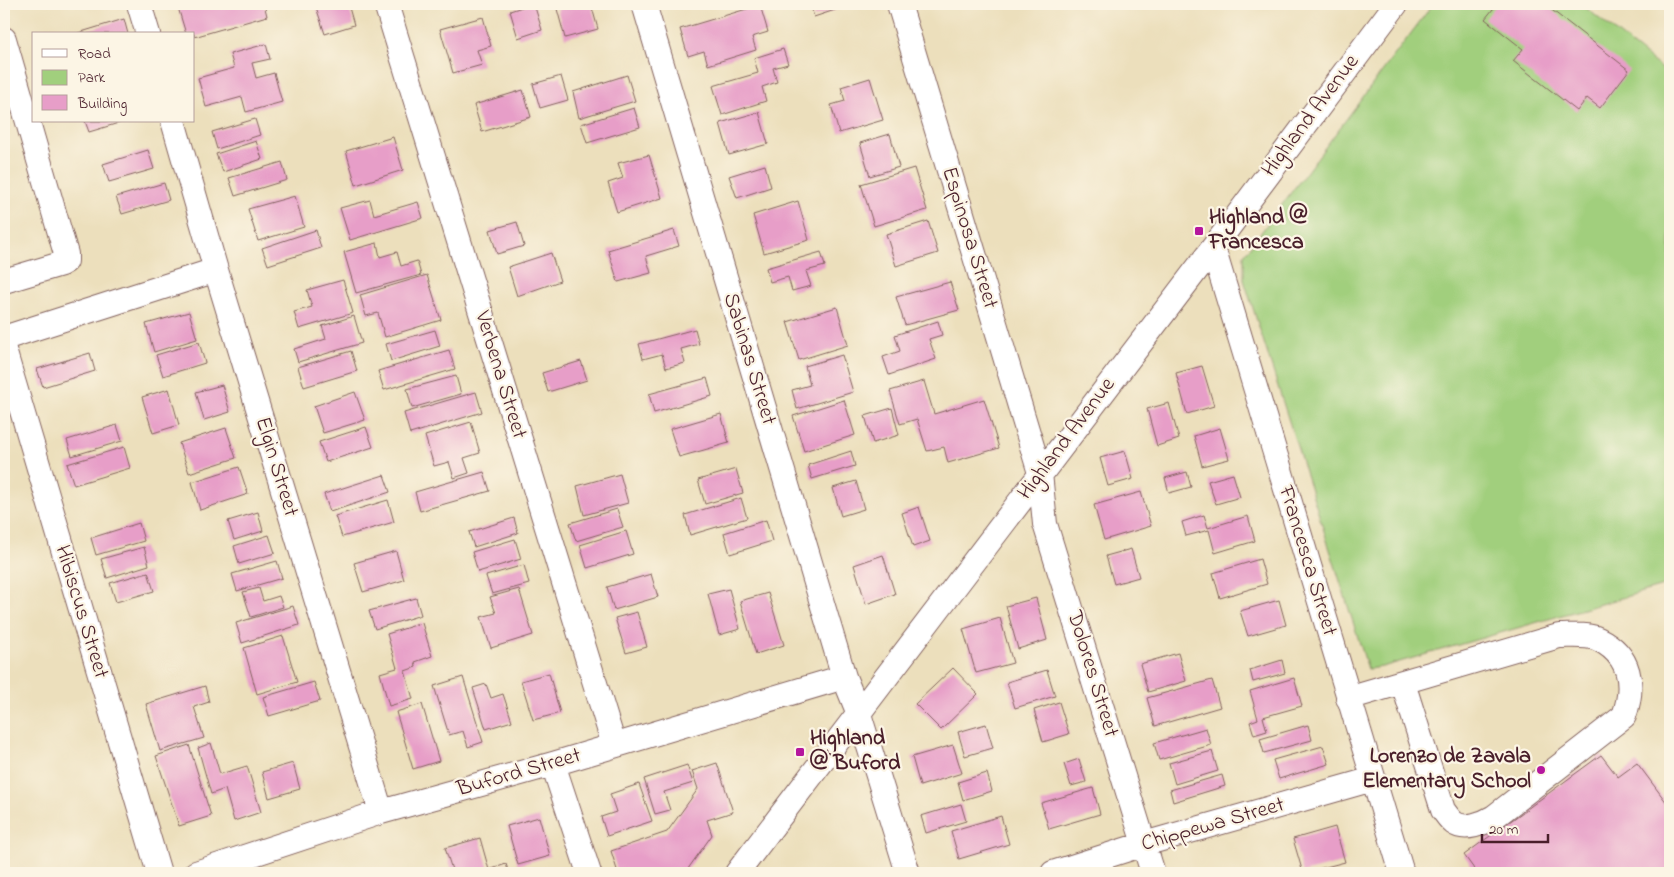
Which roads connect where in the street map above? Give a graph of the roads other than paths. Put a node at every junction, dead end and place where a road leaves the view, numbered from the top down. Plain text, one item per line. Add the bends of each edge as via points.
1 (139, 4) edge
2 (386, 4) edge
3 (644, 4) edge
4 (899, 4) edge
5 (1396, 4) edge
6 (147, 32) edge
7 (4, 39) edge
8 (8, 71) edge
9 (173, 122) edge
10 (1213, 248) junction
11 (216, 270) junction
12 (4, 281) edge
13 (4, 338) edge
14 (4, 350) edge
15 (1040, 473) junction
16 (844, 677) junction
17 (1403, 683) junction
18 (1348, 698) junction
19 (859, 714) junction
20 (614, 745) junction
21 (553, 764) junction
22 (1373, 779) junction
23 (381, 812) junction
24 (1144, 844) junction
25 (159, 873) edge
26 (196, 873) edge
27 (589, 873) edge
28 (737, 873) edge
29 (908, 873) edge
30 (1053, 873) edge
31 (1153, 873) edge
32 (1402, 873) edge

1 - 6 street
2 - 20 street, Verbena Street
3 - 16 street, Sabinas Street
4 - 15 street, Espinosa Street
5 - 10 street, Highland Avenue
7 - 8 street
8 - 12 street via 66,261
9 - 11 street, Elgin Street
10 - 15 street, Highland Avenue
10 - 18 street, Francesca Street
11 - 13 street
11 - 23 street, Elgin Street
14 - 25 street, Hibiscus Street
15 - 19 street, Highland Avenue
15 - 24 street, Dolores Street via 1045,524
16 - 19 street, Sabinas Street
16 - 20 street, Buford Street
17 - 17 street via 1443,810 1454,823 1465,826 1483,824 1502,812 1624,716 1630,701 1630,680 1625,665 1613,650 1597,639 1585,636 1559,636
17 - 18 street
18 - 22 street, Francesca Street
19 - 28 street, Highland Avenue
19 - 29 street, Sabinas Street
20 - 21 street, Buford Street
21 - 23 street, Buford Street
21 - 27 street
22 - 24 street, Chippewa Street
22 - 32 street, Francesca Street
23 - 26 street, Buford Street
24 - 30 street, Chippewa Street
24 - 31 street, Dolores Street

